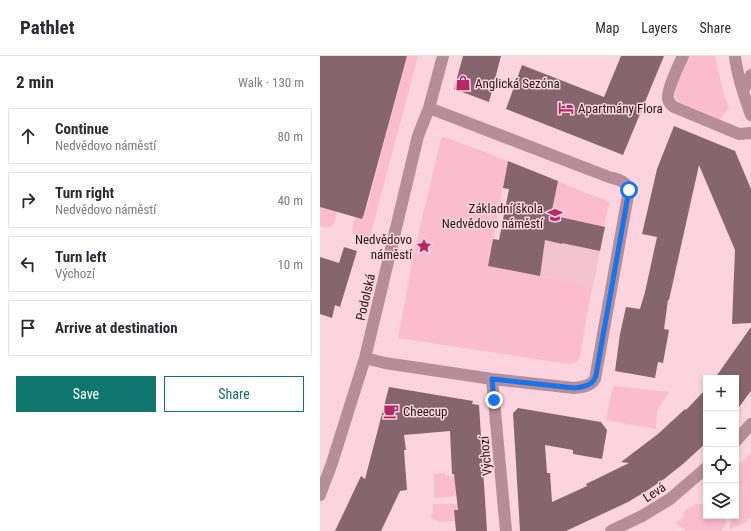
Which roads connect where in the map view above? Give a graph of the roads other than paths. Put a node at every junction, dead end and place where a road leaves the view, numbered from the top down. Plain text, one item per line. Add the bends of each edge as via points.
1 (443, 56) edge
2 (683, 56) edge
3 (735, 56) edge
4 (751, 75) edge
5 (743, 91) junction
6 (429, 108) junction
7 (751, 115) edge
8 (751, 133) edge
9 (365, 358) junction
10 (492, 379) junction
11 (751, 424) edge
12 (739, 437) edge
13 (703, 471) edge
14 (320, 495) edge
15 (506, 531) edge
16 (611, 531) edge

1 - 6 street, Podolská
2 - 8 street via 668,94 671,105 739,134
3 - 5 street
4 - 5 street
5 - 7 street
6 - 9 street, Podolská via 418,136
6 - 10 street via 610,176 625,183 629,190 593,382 585,387 574,388
9 - 10 street
9 - 14 street, Podolská
10 - 15 street, Výchozí
11 - 12 street
13 - 16 street, Levá via 670,499

